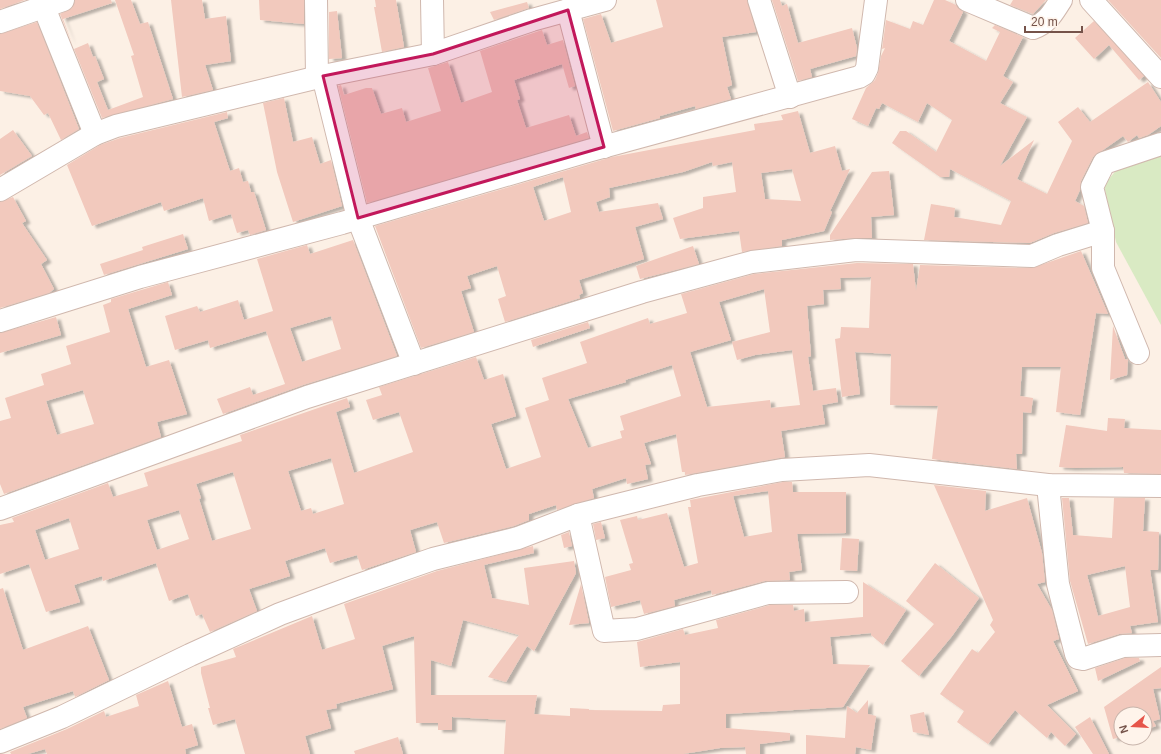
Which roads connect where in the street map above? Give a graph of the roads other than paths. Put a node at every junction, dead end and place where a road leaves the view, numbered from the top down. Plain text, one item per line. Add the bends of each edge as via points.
1 (63, 0) edge
2 (316, 0) edge
3 (432, 0) edge
4 (545, 0) edge
5 (605, 0) edge
6 (758, 0) edge
7 (876, 0) edge
8 (967, 0) edge
9 (1061, 0) edge
10 (1092, 0) edge
11 (42, 3) edge
12 (568, 10) junction
13 (532, 20) junction
14 (0, 22) edge
15 (433, 54) junction
16 (320, 77) junction
17 (1161, 77) edge
18 (790, 97) junction
19 (95, 134) junction
20 (1161, 144) edge
21 (604, 147) junction
22 (0, 190) edge
23 (358, 218) junction
24 (1103, 231) junction
25 (0, 321) edge
26 (1138, 353) dead end
27 (414, 364) junction
28 (1048, 485) junction
29 (1161, 486) edge
30 (0, 508) edge
31 (578, 515) junction
32 (847, 592) dead end
33 (1161, 645) edge
34 (0, 742) edge

1 - 11 street
2 - 16 street
3 - 15 street
4 - 13 street
5 - 12 street
6 - 18 street
7 - 18 street via 867,68 864,74
8 - 9 street via 1033,28 1049,19
10 - 17 street
11 - 14 street
11 - 19 street
12 - 13 street
12 - 21 street
13 - 15 street
15 - 16 street
16 - 19 street via 116,126
16 - 23 street
18 - 21 street
19 - 22 street
20 - 24 street via 1104,163 1092,187
21 - 23 street
23 - 25 street via 140,276
23 - 27 street
24 - 26 street via 1103,268
24 - 27 street via 1032,256 856,250 752,262 642,292
27 - 30 street via 307,397
28 - 29 street
28 - 31 street via 869,465 782,470 698,485
28 - 33 street via 1058,584 1078,658 1083,659 1122,646
31 - 32 street via 604,631 637,629 768,593
31 - 34 street via 518,538 433,559 280,614 62,717

